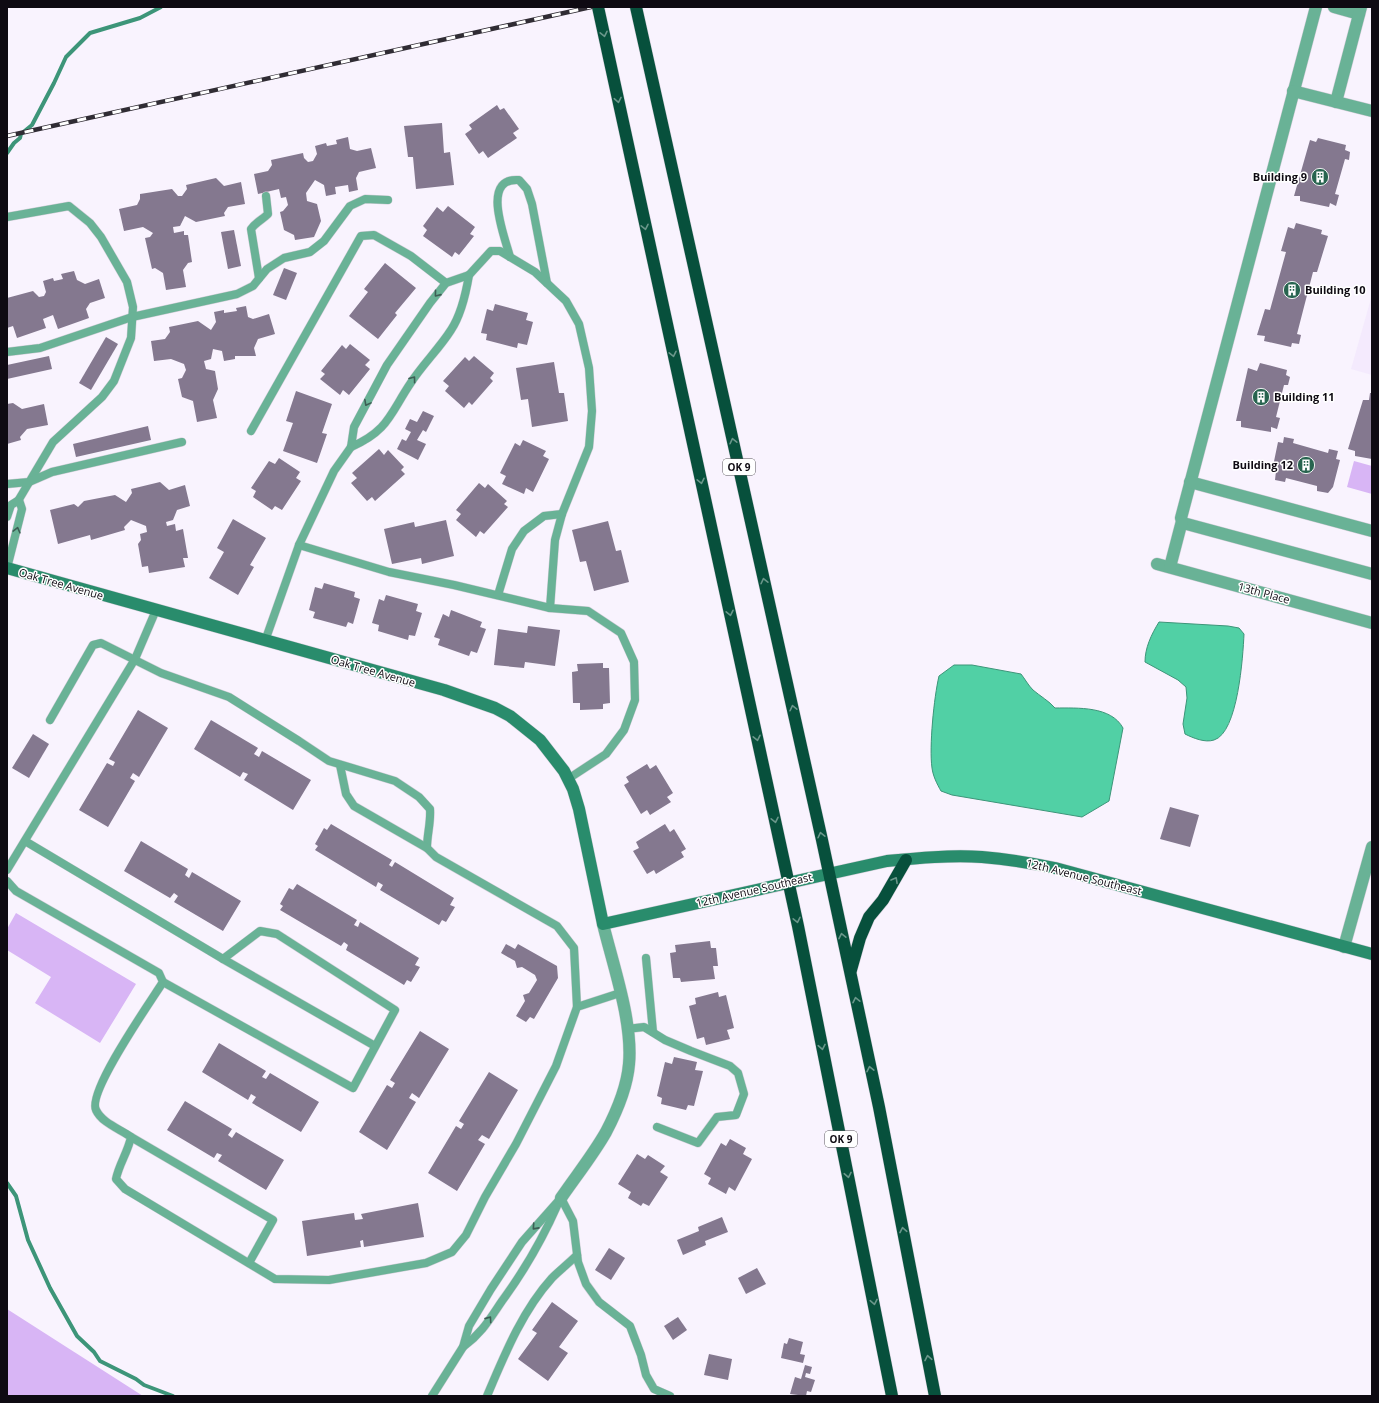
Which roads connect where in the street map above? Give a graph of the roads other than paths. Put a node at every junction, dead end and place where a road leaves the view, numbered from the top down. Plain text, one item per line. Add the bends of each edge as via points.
1 (598, 7) edge
2 (636, 7) edge
3 (1316, 7) edge
4 (1334, 7) edge
5 (1360, 10) edge
6 (1293, 91) junction
7 (1336, 102) junction
8 (1372, 111) edge
9 (266, 196) dead end
10 (388, 200) dead end
11 (11, 216) edge
12 (510, 257) junction
13 (469, 275) junction
14 (259, 278) junction
15 (446, 282) junction
16 (547, 283) junction
17 (132, 317) junction
18 (7, 352) edge
19 (251, 431) dead end
20 (182, 442) dead end
21 (351, 447) junction
22 (29, 482) junction
23 (1190, 482) junction
24 (7, 484) edge
25 (18, 501) junction
26 (562, 514) junction
27 (7, 517) edge
28 (1182, 521) junction
29 (1372, 531) edge
30 (299, 545) junction
31 (1157, 564) dead end
32 (7, 568) edge
33 (1170, 568) junction
34 (1372, 574) edge
35 (498, 595) junction
36 (550, 608) junction
37 (156, 610) junction
38 (1372, 623) edge
39 (265, 641) junction
40 (135, 659) junction
41 (50, 720) dead end
42 (340, 765) junction
43 (568, 779) junction
44 (25, 841) junction
45 (1372, 847) edge
46 (427, 848) junction
47 (906, 860) junction
48 (7, 870) edge
49 (829, 873) junction
50 (7, 881) edge
51 (788, 882) junction
52 (604, 924) junction
53 (1344, 947) junction
54 (1372, 954) edge
55 (646, 958) dead end
56 (223, 959) junction
57 (850, 974) junction
58 (163, 982) junction
59 (620, 993) junction
60 (577, 1007) junction
61 (628, 1029) junction
62 (654, 1032) junction
63 (375, 1046) junction
64 (657, 1127) dead end
65 (131, 1137) junction
66 (561, 1198) junction
67 (577, 1255) junction
68 (249, 1263) junction
69 (462, 1347) junction
70 (432, 1396) edge
71 (487, 1396) edge
72 (670, 1396) edge
73 (892, 1396) edge
74 (935, 1396) edge

1 -> 51 highway, OK 9
49 -> 2 highway, OK 9
3 - 6 street
4 - 5 street
5 - 7 street
6 - 7 street
6 - 23 street
7 - 8 street
9 - 14 lane via 268,214 250,229
10 - 14 lane via 365,199 350,206 324,241 310,252 284,258 267,268
11 - 17 lane via 69,206 90,223 105,242 127,282 133,307
12 - 13 lane via 500,251 491,251
12 - 16 lane via 535,272
12 - 16 lane via 497,206 497,196 502,185 511,179 519,180 527,189
13 - 15 lane
21 -> 13 lane via 369,439 388,420 410,383 452,330 466,293
14 - 17 lane via 253,286 238,294
15 - 19 lane via 411,256 374,235 361,236
15 -> 21 lane via 387,365 354,427
16 - 26 lane via 566,302 579,324 589,368 592,411 589,447
17 - 18 lane via 40,348
17 - 22 lane via 131,338 114,381 102,397 53,442
20 - 22 lane via 52,472
21 - 30 lane via 334,471
22 - 24 lane
22 - 25 lane
23 - 28 street
23 - 29 street
25 - 27 lane via 11,505
32 -> 25 lane via 22,509
26 - 35 lane via 544,516 524,531 512,548
26 - 36 lane via 555,540
28 - 33 street
28 - 34 street
30 - 35 lane via 389,572
30 - 39 lane
31 - 33 street, 13th Place
32 - 37 street, Oak Tree Avenue
33 - 38 street, 13th Place
35 - 36 lane
36 - 43 lane via 588,611 606,622 620,633 634,662 635,700 624,730 606,754
37 - 39 street, Oak Tree Avenue
37 - 40 lane
39 - 43 street, Oak Tree Avenue via 444,690 495,708 525,726 540,740
40 - 41 lane via 101,643 94,645
40 - 42 lane via 161,673 229,697 329,761
40 - 44 lane
42 - 46 lane via 346,794 354,806
42 - 46 lane via 395,781 418,797 430,809 431,823
43 - 52 street, Oak Tree Avenue via 579,809
44 - 48 lane
44 - 56 lane
45 - 53 street
46 - 60 lane via 436,857 557,926 574,948
47 - 49 street, 12th Avenue Southeast via 887,861
47 - 53 street, 12th Avenue Southeast via 982,857 1048,866
57 -> 47 highway via 869,916 883,900
49 - 51 street, 12th Avenue Southeast
57 -> 49 highway, OK 9
50 - 58 lane via 16,891 159,972
51 - 52 street, 12th Avenue Southeast
51 -> 73 highway, OK 9
52 - 59 street
53 - 54 street, 12th Avenue Southeast
55 - 62 lane
56 - 63 lane
56 - 63 lane via 260,931 276,934 395,1010
74 -> 57 highway, OK 9 via 879,1107
58 - 63 lane via 353,1088
58 - 65 lane via 103,1077 95,1098 95,1108 101,1118
59 - 60 lane
59 - 61 street
60 - 68 lane via 556,1066 466,1235 452,1252 426,1263 329,1280 275,1279
61 - 62 lane via 644,1026
61 - 66 street via 629,1064 618,1108 605,1133
62 - 64 lane via 690,1051 730,1066 738,1073 744,1094 736,1115 717,1117 698,1143
65 - 68 lane via 129,1150 118,1168 116,1179 125,1189
65 - 68 lane via 273,1220
66 - 67 lane via 573,1221
66 -> 69 lane via 522,1242 469,1326
69 -> 66 lane via 478,1335 516,1282 539,1244
67 - 71 lane via 552,1279 529,1311 508,1348
67 - 72 lane via 586,1284 599,1302 630,1326 646,1375 654,1389
69 - 70 lane

